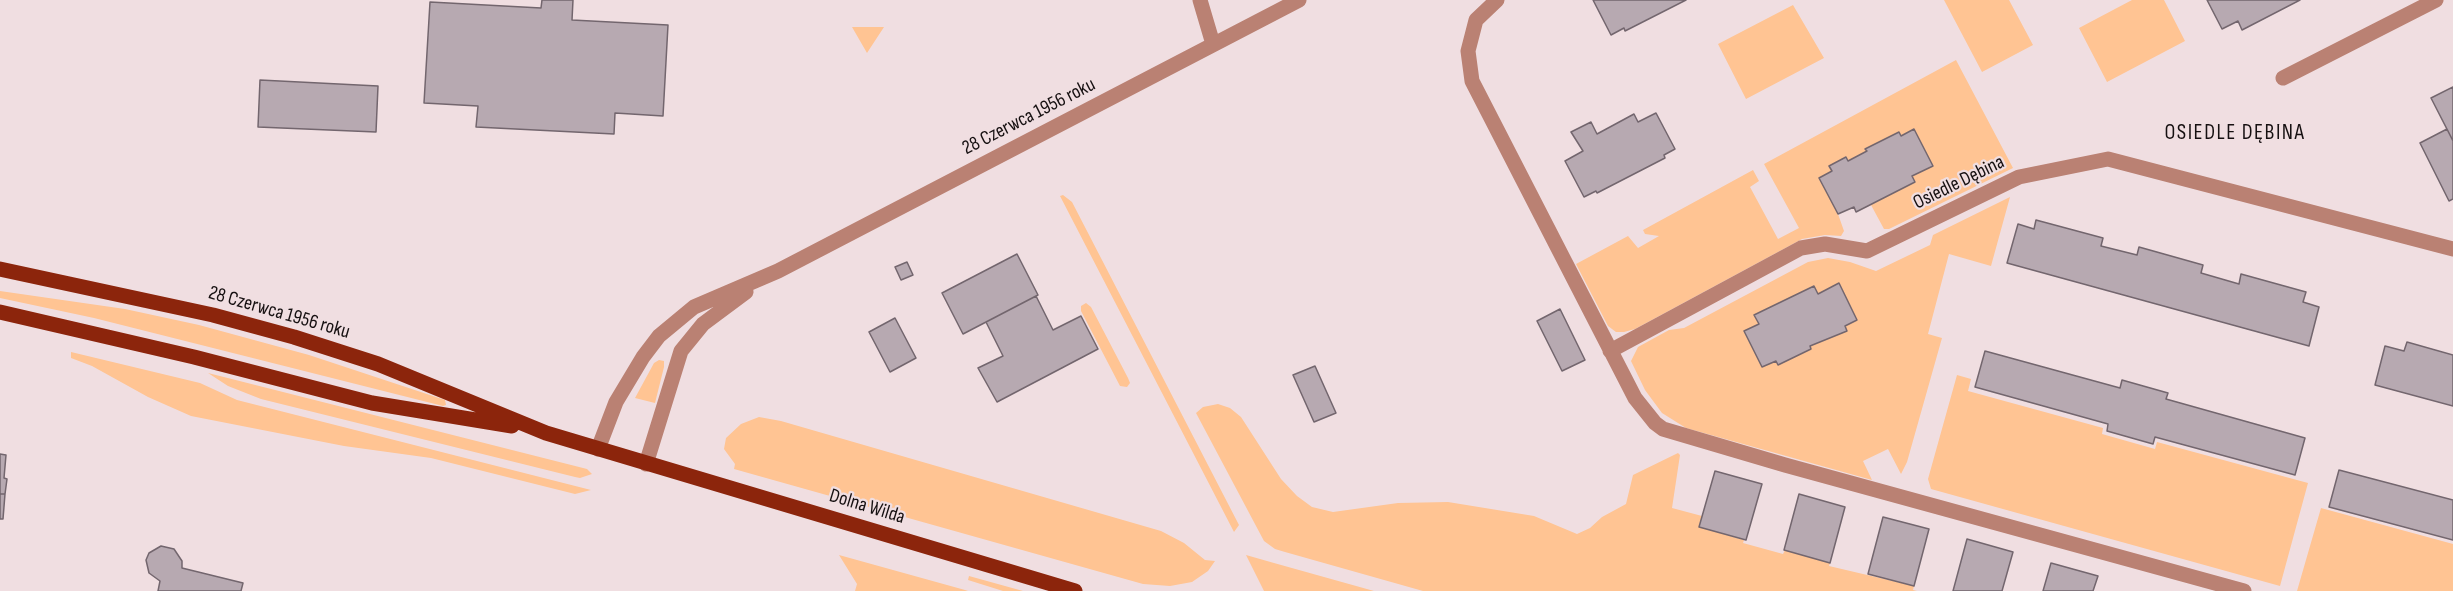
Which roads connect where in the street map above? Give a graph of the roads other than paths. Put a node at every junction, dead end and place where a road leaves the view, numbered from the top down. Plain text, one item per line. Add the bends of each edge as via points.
1 (1200, 0) edge
2 (1299, 0) edge
3 (1497, 0) edge
4 (2436, 0) edge
5 (1213, 44) junction
6 (2283, 78) dead end
7 (2453, 249) edge
8 (0, 269) edge
9 (778, 271) junction
10 (0, 312) edge
11 (1610, 351) junction
12 (536, 429) junction
13 (598, 449) junction
14 (646, 464) junction
15 (1075, 591) edge
16 (2244, 591) edge

1 - 5 street
2 - 5 street, 28 Czerwca 1956 roku
3 - 11 street via 1476,20 1468,51 1472,81
4 - 6 street
5 - 9 street, 28 Czerwca 1956 roku
7 - 11 street, Osiedle Dębina via 2108,159 2019,177 1868,251 1825,244 1801,248
8 - 12 main road, 28 Czerwca 1956 roku via 193,310 294,338 378,364
9 - 13 street, 28 Czerwca 1956 roku via 700,304 659,336 616,402
9 - 14 street, 28 Czerwca 1956 roku via 722,308 684,346
10 - 12 main road, 28 Czerwca 1956 roku via 372,403
11 - 16 street via 1635,398 1663,429
12 - 13 main road, 28 Czerwca 1956 roku
13 - 14 main road, 28 Czerwca 1956 roku
14 - 15 main road, Dolna Wilda

